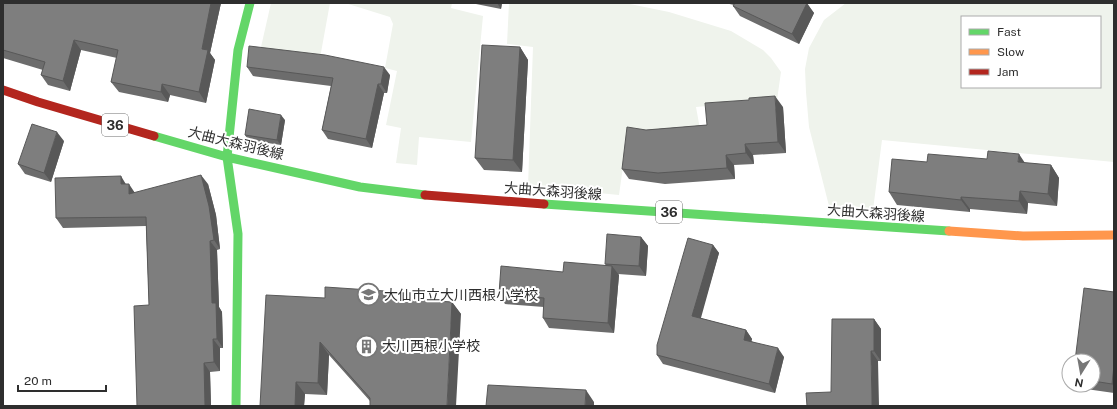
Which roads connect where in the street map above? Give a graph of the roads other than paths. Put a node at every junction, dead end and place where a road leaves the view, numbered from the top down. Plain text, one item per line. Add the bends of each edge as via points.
1 (250, 3) edge
2 (3, 90) edge
3 (227, 157) junction
4 (1114, 235) edge
5 (236, 406) edge

1 - 3 main road via 238,50
2 - 3 main road, 大曲大森羽後線 / 36
3 - 4 main road, 大曲大森羽後線 / 36 via 360,187 446,197 1023,236
3 - 5 main road via 238,234

